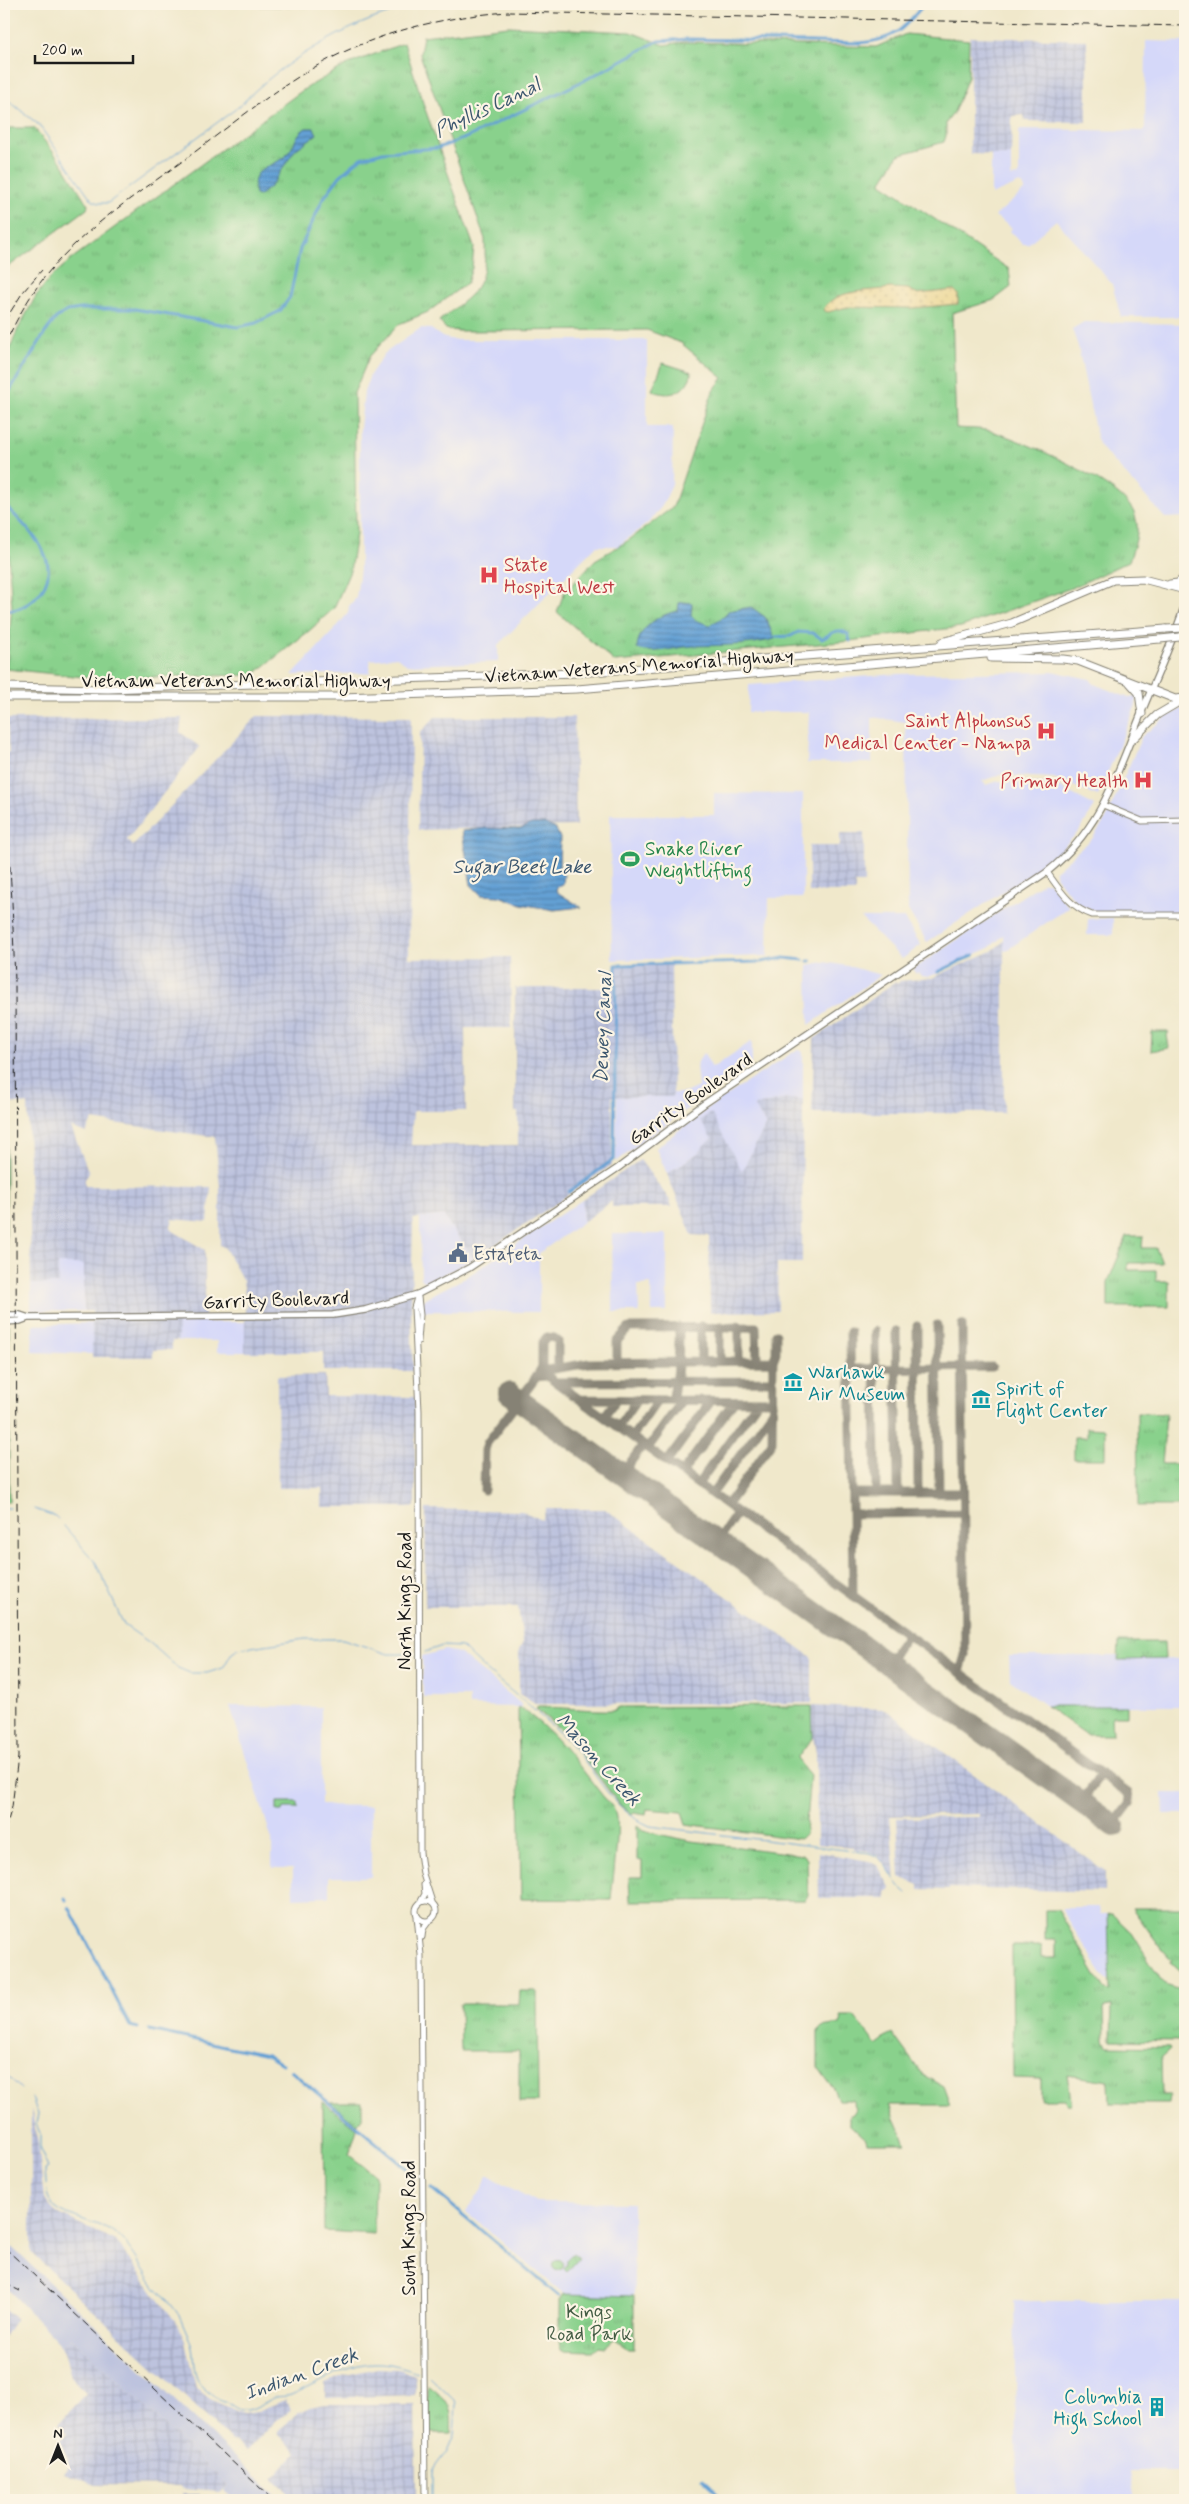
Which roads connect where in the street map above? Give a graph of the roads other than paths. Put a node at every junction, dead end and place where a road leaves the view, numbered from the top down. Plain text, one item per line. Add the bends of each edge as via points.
1 (1185, 577) edge
2 (1166, 583) junction
3 (1185, 590) edge
4 (1185, 604) edge
5 (1185, 628) edge
6 (1183, 637) edge
7 (914, 648) junction
8 (948, 658) junction
9 (1123, 679) junction
10 (5, 687) edge
11 (1152, 690) junction
12 (7, 697) edge
13 (1185, 698) edge
14 (1142, 714) junction
15 (1132, 740) junction
16 (1103, 805) junction
17 (1185, 820) edge
18 (1047, 872) junction
19 (1185, 915) edge
20 (418, 1294) junction
21 (4, 1315) edge
22 (29, 1318) junction
23 (4, 1322) edge
24 (420, 1852) junction
25 (421, 1901) junction
26 (432, 1902) junction
27 (418, 1917) junction
28 (429, 1921) junction
29 (421, 1955) junction
30 (425, 2500) edge

1 - 2 highway via 1178,583
2 - 3 highway
2 - 7 highway via 1133,578 1113,580 1012,623
4 - 11 main road, Garrity Boulevard
5 - 7 highway, Vietnam Veterans Memorial Highway, bridge
6 - 8 highway, Vietnam Veterans Memorial Highway, bridge
7 - 10 highway, Vietnam Veterans Memorial Highway via 577,673 108,689
8 - 9 highway via 1063,659 1096,666
8 - 12 highway, Vietnam Veterans Memorial Highway via 577,689 341,697
9 - 11 highway
9 - 14 highway via 1139,693
11 - 13 highway via 1175,699
11 - 14 main road, Garrity Boulevard
13 - 15 highway via 1157,715
14 - 15 main road, Garrity Boulevard
15 - 16 main road, Garrity Boulevard
16 - 17 main road via 1142,820
16 - 18 main road, Garrity Boulevard via 1080,842
18 - 19 main road via 1070,902 1092,914
18 - 20 main road, Garrity Boulevard via 704,1104 544,1219 469,1268
20 - 22 main road, Garrity Boulevard via 365,1310 333,1315
20 - 24 main road, North Kings Road via 414,1308 417,1348
21 - 22 main road, Garrity Boulevard
22 - 23 main road, Garrity Boulevard
24 - 25 main road, North Kings Road via 419,1869 425,1892
24 - 26 main road, North Kings Road
25 - 26 main road
25 - 27 main road via 416,1907
26 - 28 main road via 436,1912
27 - 28 main road
27 - 29 main road, South Kings Road
28 - 29 main road, South Kings Road via 422,1931
29 - 30 main road, South Kings Road

